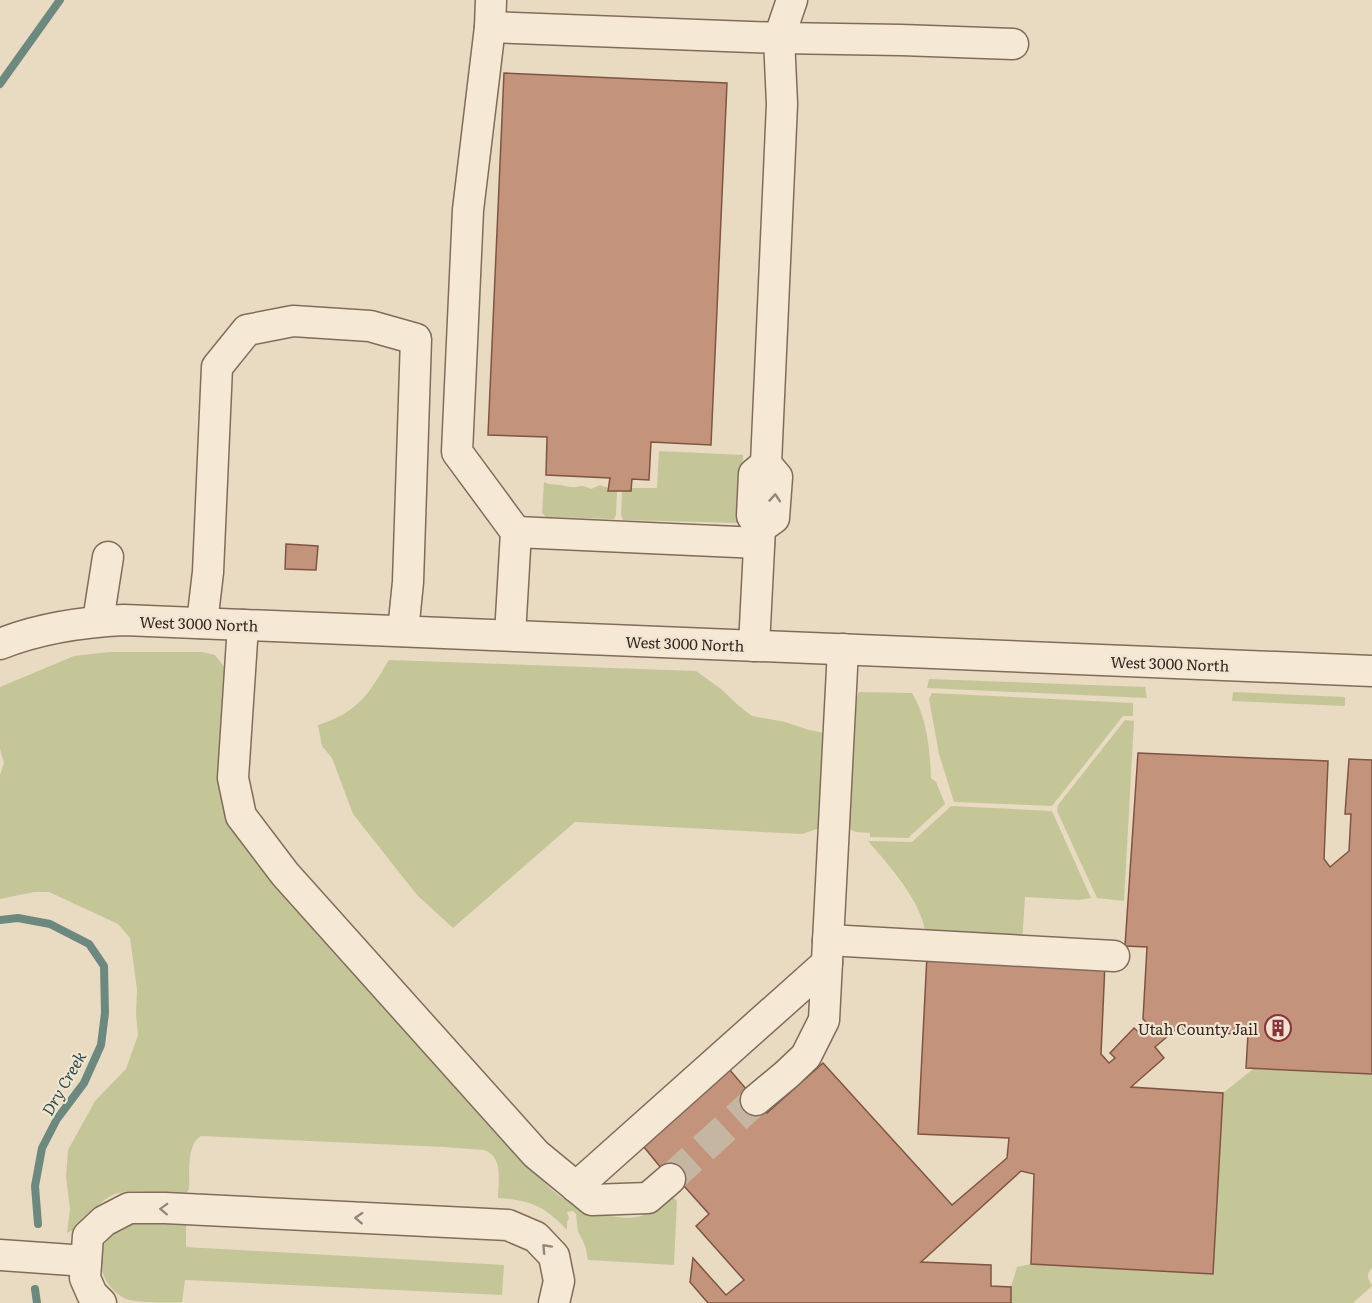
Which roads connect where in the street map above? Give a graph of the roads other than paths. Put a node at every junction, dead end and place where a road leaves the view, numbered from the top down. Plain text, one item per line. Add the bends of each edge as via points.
1 (792, 0) edge
2 (490, 13) edge
3 (779, 38) junction
4 (1013, 44) dead end
5 (516, 532) junction
6 (760, 535) junction
7 (108, 557) dead end
8 (98, 621) junction
9 (202, 623) junction
10 (243, 625) junction
11 (403, 631) junction
12 (510, 635) junction
13 (0, 644) edge
14 (754, 646) junction
15 (843, 649) junction
16 (1372, 671) edge
17 (827, 952) junction
18 (1114, 956) dead end
19 (756, 1100) tunnel mouth
20 (670, 1179) tunnel mouth
21 (576, 1186) junction
22 (0, 1255) edge
23 (86, 1262) junction
24 (101, 1303) edge
25 (554, 1303) edge

1 - 3 street
2 - 3 street
2 - 5 street via 468,210 457,452
3 - 4 street
3 - 6 street via 782,104 766,464 777,477 774,518
5 - 6 street
5 - 12 street
6 - 14 street
7 - 8 street
8 - 9 street, West 3000 North
8 - 13 street, West 3000 North via 47,629
9 - 10 street, West 3000 North
9 - 11 street via 218,368 247,330 293,321 370,326 416,339
10 - 11 street, West 3000 North
10 - 21 street via 233,778 241,816 285,874 536,1154
11 - 12 street, West 3000 North
12 - 14 street, West 3000 North
14 - 15 street, West 3000 North
15 - 16 street, West 3000 North
15 - 17 street
17 - 18 street
17 - 19 street via 824,1020 806,1056
17 - 21 street
20 - 21 street via 648,1198 592,1200
22 - 23 street
23 - 24 street via 85,1278
25 -> 23 street via 559,1281 554,1256 536,1237 508,1225 129,1208 104,1221 88,1236

